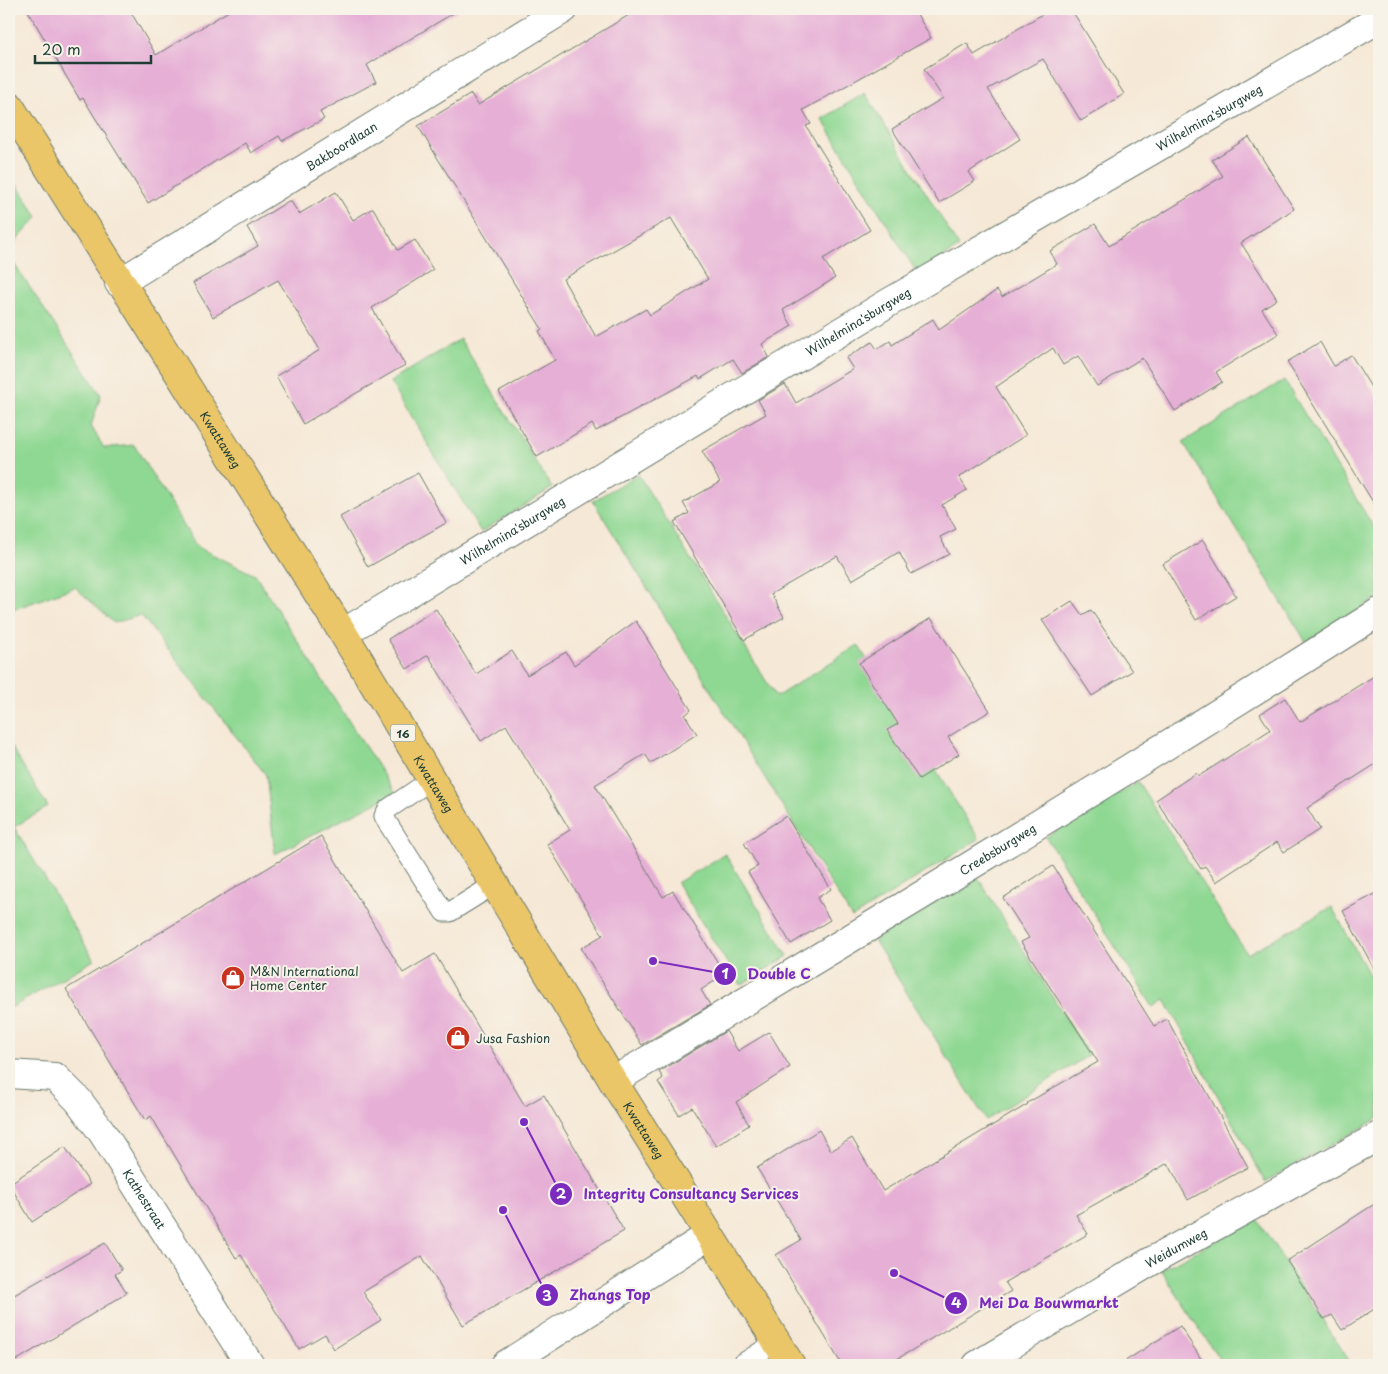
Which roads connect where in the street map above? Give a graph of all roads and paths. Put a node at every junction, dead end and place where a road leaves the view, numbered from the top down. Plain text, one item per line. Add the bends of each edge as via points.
1 (564, 9) edge
2 (1379, 19) edge
3 (9, 105) edge
4 (119, 282) junction
5 (1379, 612) edge
6 (342, 634) junction
7 (431, 780) junction
8 (495, 884) junction
9 (9, 1074) edge
10 (613, 1081) junction
11 (1379, 1136) edge
12 (708, 1236) junction
13 (776, 1342) junction
14 (250, 1365) edge
15 (505, 1365) edge
16 (740, 1365) edge
17 (791, 1365) edge
18 (977, 1365) edge

1 - 4 street, Bakboordlaan
2 - 6 street, Wilhelmina'sburgweg via 888,303
3 - 4 main road, Kwattaweg / 16
4 - 6 main road, Kwattaweg / 16
5 - 10 street, Creebsburgweg via 1067,807
6 - 7 main road, Kwattaweg / 16
7 - 8 main road, Kwattaweg / 16
7 - 8 lane via 388,809 384,816 387,822 444,912 450,912
8 - 10 main road, Kwattaweg / 16
9 - 14 street, Kathestraat via 55,1078 78,1100 102,1132
10 - 12 main road, Kwattaweg / 16
11 - 18 street, Weidumweg via 1150,1262
12 - 13 main road, Kwattaweg / 16
12 - 15 street
13 - 16 lane
13 - 17 main road, Kwattaweg / 16

